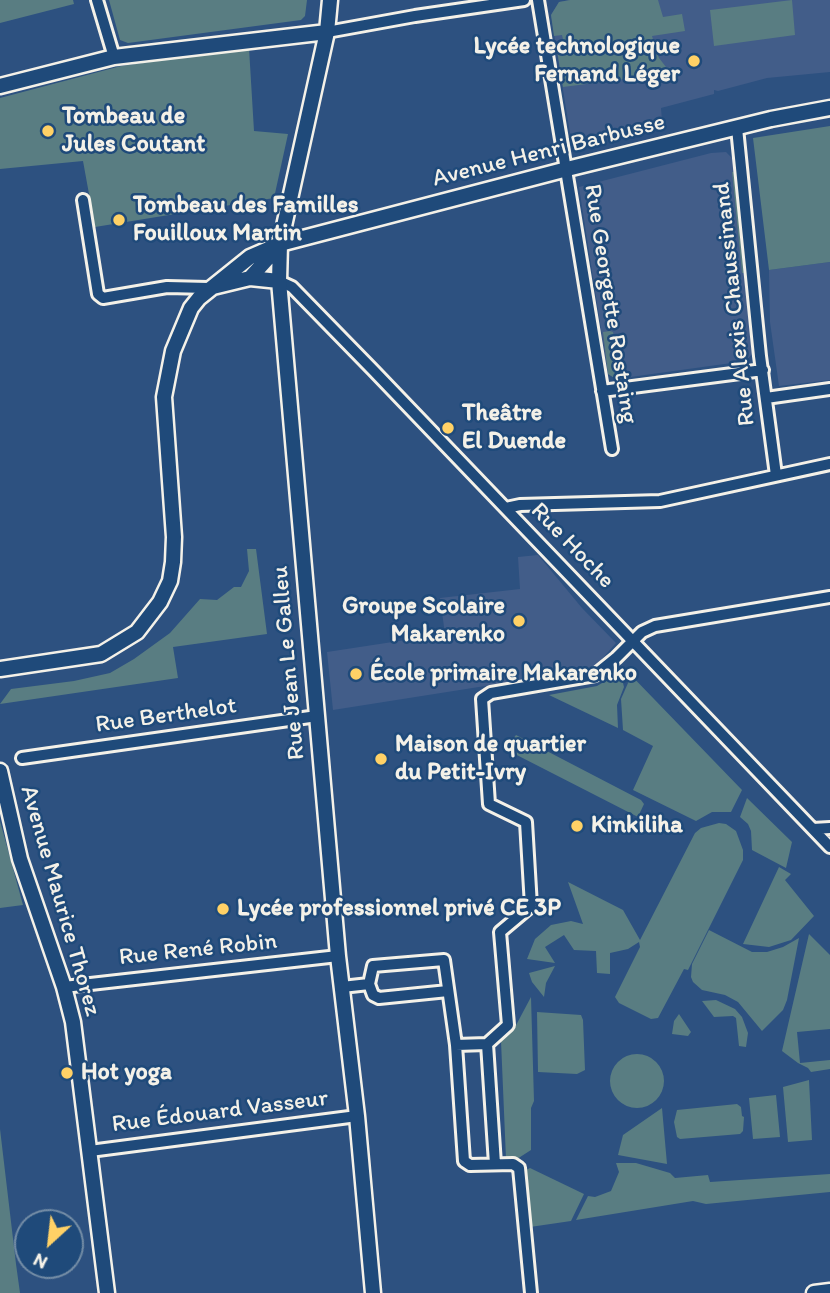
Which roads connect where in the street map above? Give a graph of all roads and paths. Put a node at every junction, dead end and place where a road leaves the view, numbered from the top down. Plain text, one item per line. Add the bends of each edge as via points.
1 (97, 0) edge
2 (330, 0) edge
3 (524, 0) edge
4 (538, 0) edge
5 (327, 32) junction
6 (114, 57) junction
7 (0, 86) edge
8 (830, 108) edge
9 (737, 128) junction
10 (567, 169) junction
11 (83, 200) dead end
12 (280, 244) junction
13 (250, 278) junction
14 (279, 281) junction
15 (208, 288) junction
16 (763, 370) junction
17 (830, 389) edge
18 (602, 391) junction
19 (766, 398) junction
20 (612, 449) dead end
21 (830, 464) edge
22 (776, 474) junction
23 (506, 508) junction
24 (830, 597) edge
25 (633, 640) junction
26 (0, 669) edge
27 (317, 716) junction
28 (22, 758) dead end
29 (0, 771) edge
30 (830, 828) edge
31 (813, 829) junction
32 (830, 847) edge
33 (338, 956) junction
34 (369, 984) junction
35 (64, 987) junction
36 (342, 987) junction
37 (449, 991) junction
38 (487, 1044) junction
39 (456, 1045) junction
40 (357, 1116) junction
41 (89, 1151) junction
42 (495, 1164) junction
43 (830, 1291) edge
44 (107, 1293) edge
45 (373, 1293) edge
46 (531, 1293) edge
47 (814, 1293) edge

1 - 6 street
2 - 5 main road, Rue Jean Le Galleu
3 - 5 street
4 - 10 street, Rue Georgette Rostaing
5 - 6 main road
5 - 12 main road, Rue Jean Le Galleu
6 - 7 main road
8 - 9 main road, Avenue Henri Barbusse
9 - 10 main road, Avenue Henri Barbusse
9 - 16 street, Rue Alexis Chaussinand
10 - 12 main road, Avenue Henri Barbusse
10 - 18 street, Rue Georgette Rostaing
11 - 15 street via 98,294 103,298 167,287
12 - 13 main road
12 - 14 main road, Rue Jean Le Galleu
12 - 15 main road, Avenue Henri Barbusse via 250,257
13 - 14 main road
13 - 15 main road
14 - 23 street, Rue Hoche via 292,287
14 - 27 main road, Rue Jean Le Galleu
15 - 26 main road, Avenue Henri Barbusse via 191,308 173,351 164,397 174,537 170,581 160,602 137,632 101,654
16 - 18 street
16 - 19 street, Rue Alexis Chaussinand
17 - 19 street
18 - 20 street, Rue Georgette Rostaing
19 - 22 street, Rue Alexis Chaussinand
21 - 22 street
22 - 23 street via 660,501
23 - 25 street, Rue Hoche
24 - 25 street via 655,626
25 - 31 street, Rue Hoche
25 - 38 street via 595,675 491,693 482,699 489,804 526,822 531,906 500,932 508,1025
27 - 28 street, Rue Berthelot
27 - 33 main road, Rue Jean Le Galleu
29 - 35 main road, Avenue Maurice Thorez via 20,859
30 - 31 street
31 - 32 street, Rue Hoche
33 - 35 street, Rue René Robin
33 - 36 main road, Rue Jean Le Galleu
34 - 36 street
34 - 37 street via 379,998
34 - 37 street via 373,966 441,959
35 - 41 main road, Avenue Maurice Thorez via 73,1022
36 - 40 main road, Rue Jean Le Galleu
37 - 39 street
38 - 39 street
38 - 42 street
39 - 42 street via 464,1161
40 - 41 street, Rue Édouard Vasseur
40 - 45 main road, Rue Jean Le Galleu
41 - 44 main road, Avenue Maurice Thorez
42 - 46 street via 513,1164 521,1174
43 - 47 main road

